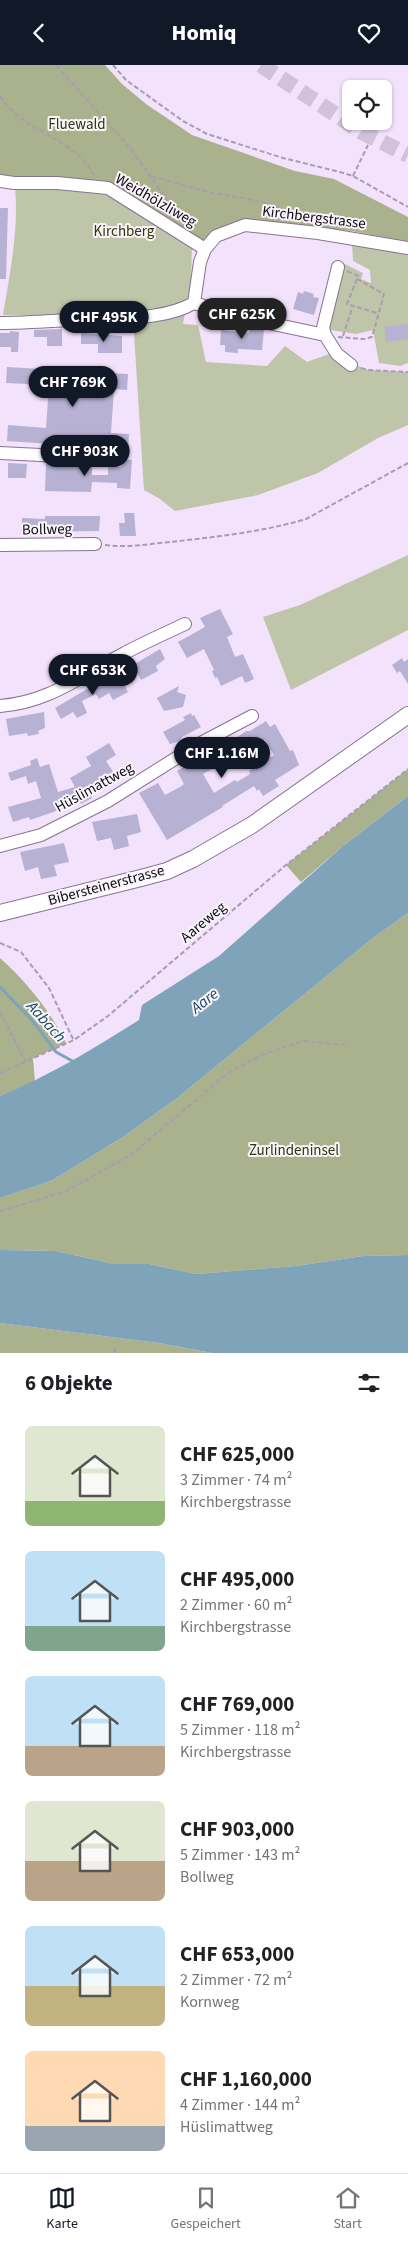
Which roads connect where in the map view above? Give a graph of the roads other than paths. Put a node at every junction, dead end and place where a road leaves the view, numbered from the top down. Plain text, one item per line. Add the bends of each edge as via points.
1 (0, 181) edge
2 (408, 248) edge
3 (204, 249) junction
4 (338, 267) road end
5 (194, 303) junction
6 (0, 323) edge
7 (325, 335) junction
8 (351, 365) road end
9 (0, 453) edge
10 (102, 458) dead end
11 (95, 544) road end
12 (0, 545) edge
13 (185, 624) dead end
14 (0, 705) edge
15 (408, 715) edge
16 (252, 716) dead end
17 (0, 846) edge
18 (0, 913) edge

1 - 3 street, Weidhölzliweg via 108,189
2 - 3 street, Kirchbergstrasse via 245,225 216,236
3 - 5 street
4 - 7 street via 323,328
5 - 6 street via 167,313 133,318
5 - 7 street
7 - 8 street via 337,354
9 - 10 street
11 - 12 street, Bollweg
13 - 14 street via 122,654 48,696 22,704
15 - 18 main road, Bibersteinerstrasse via 252,825 193,859 141,878
16 - 17 street, Hüslimattweg via 197,745 108,801 41,835

